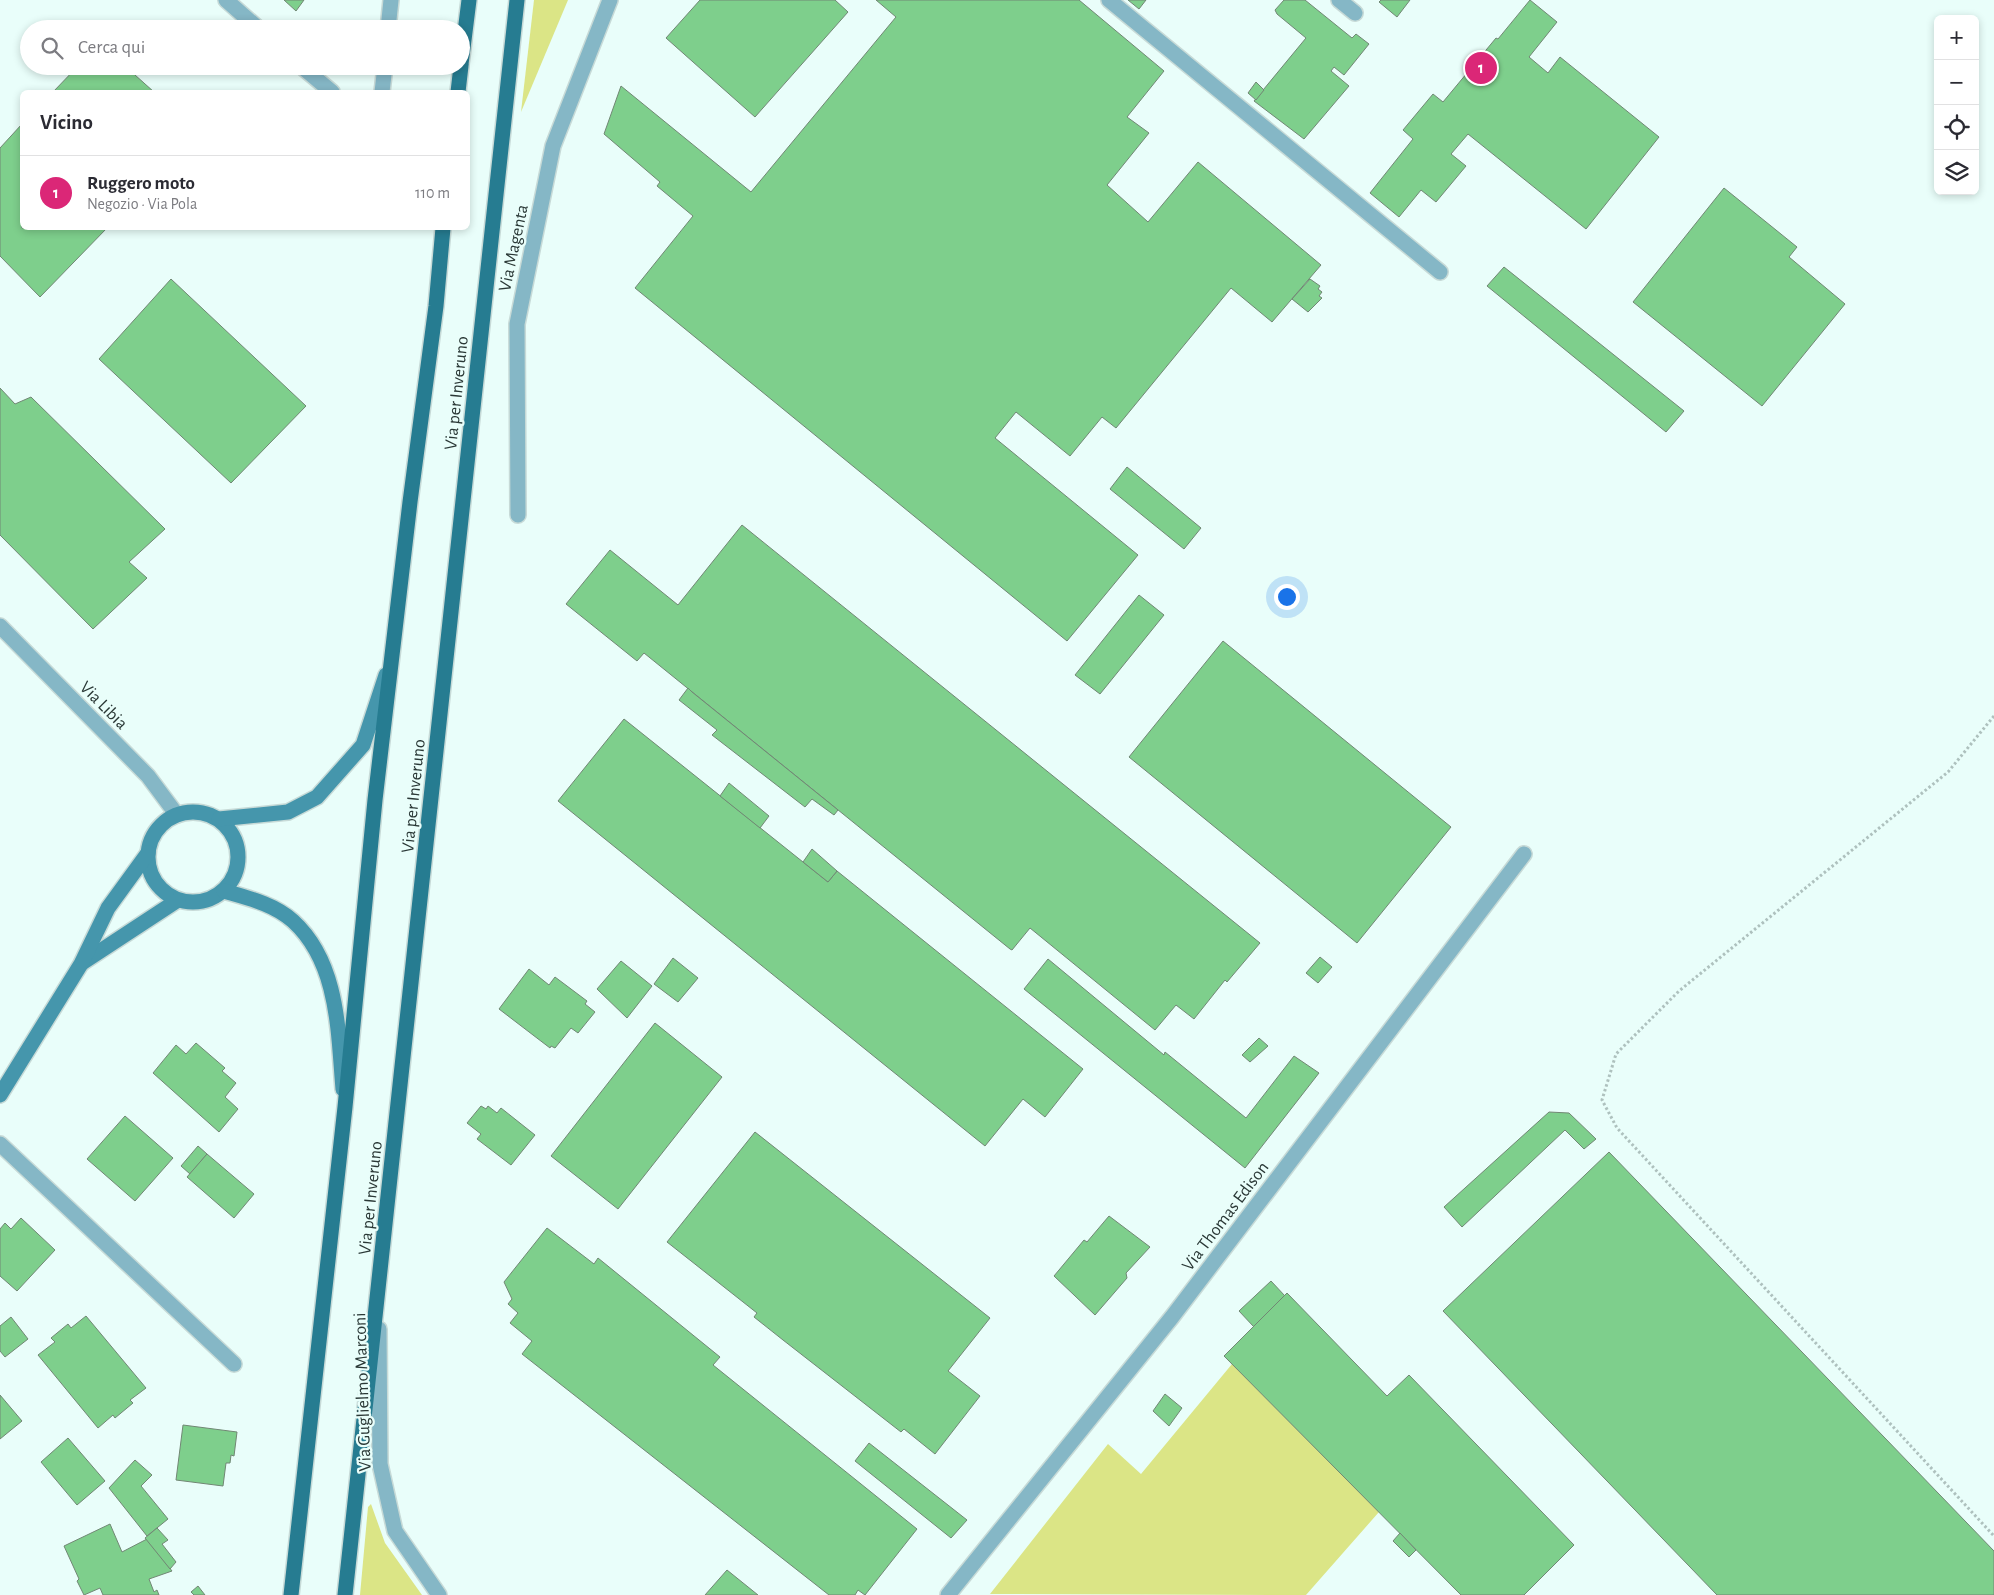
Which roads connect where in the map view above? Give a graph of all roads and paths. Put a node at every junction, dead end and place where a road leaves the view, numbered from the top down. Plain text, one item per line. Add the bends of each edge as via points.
1 (226, 0) edge
2 (391, 0) edge
3 (469, 0) edge
4 (517, 0) edge
5 (610, 0) edge
6 (1109, 0) edge
7 (1339, 0) edge
8 (1355, 13) dead end
9 (248, 20) edge
10 (389, 20) edge
11 (467, 20) edge
12 (312, 75) edge
13 (384, 75) edge
14 (460, 75) edge
15 (330, 90) edge
16 (382, 90) edge
17 (458, 90) edge
18 (443, 230) edge
19 (1440, 272) dead end
20 (518, 515) dead end
21 (0, 626) edge
22 (392, 657) junction
23 (1994, 716) edge
24 (177, 815) junction
25 (219, 819) junction
26 (148, 853) junction
27 (1524, 854) dead end
28 (224, 891) junction
29 (178, 900) junction
30 (81, 964) junction
31 (0, 1095) edge
32 (345, 1108) junction
33 (0, 1144) edge
34 (378, 1294) junction
35 (234, 1364) dead end
36 (1994, 1536) edge
37 (291, 1595) edge
38 (345, 1595) edge
39 (438, 1595) edge
40 (948, 1595) edge

1 - 9 street
2 - 10 street
3 - 11 main road
4 - 34 main road, Via per Inveruno
5 - 20 street, Via Magenta via 553,146 517,324
6 - 19 street
7 - 8 street
12 - 15 street
13 - 16 street
14 - 17 main road
18 - 22 main road, Via per Inveruno
21 - 24 street, Via Libia via 148,776
22 - 25 street via 363,745 317,797 288,812
22 - 32 main road, Via per Inveruno
23 - 36 path via 1948,772 1679,991 1616,1054 1602,1100 1617,1128
24 - 25 street via 191,811
24 - 26 street via 157,830 150,841
25 - 28 street via 236,840 239,854 238,868
26 - 29 street via 149,868 155,882
26 - 30 street via 108,908
27 - 40 street, Via Thomas Edison via 1172,1317
28 - 29 street via 202,902
28 - 32 street via 259,901 293,921 316,948 335,1005
29 - 30 street
30 - 31 street
32 - 37 main road, Via per Inveruno
33 - 35 street
34 - 38 main road, Via per Inveruno
34 - 39 street, Via Guglielmo Marconi via 380,1464 395,1531

